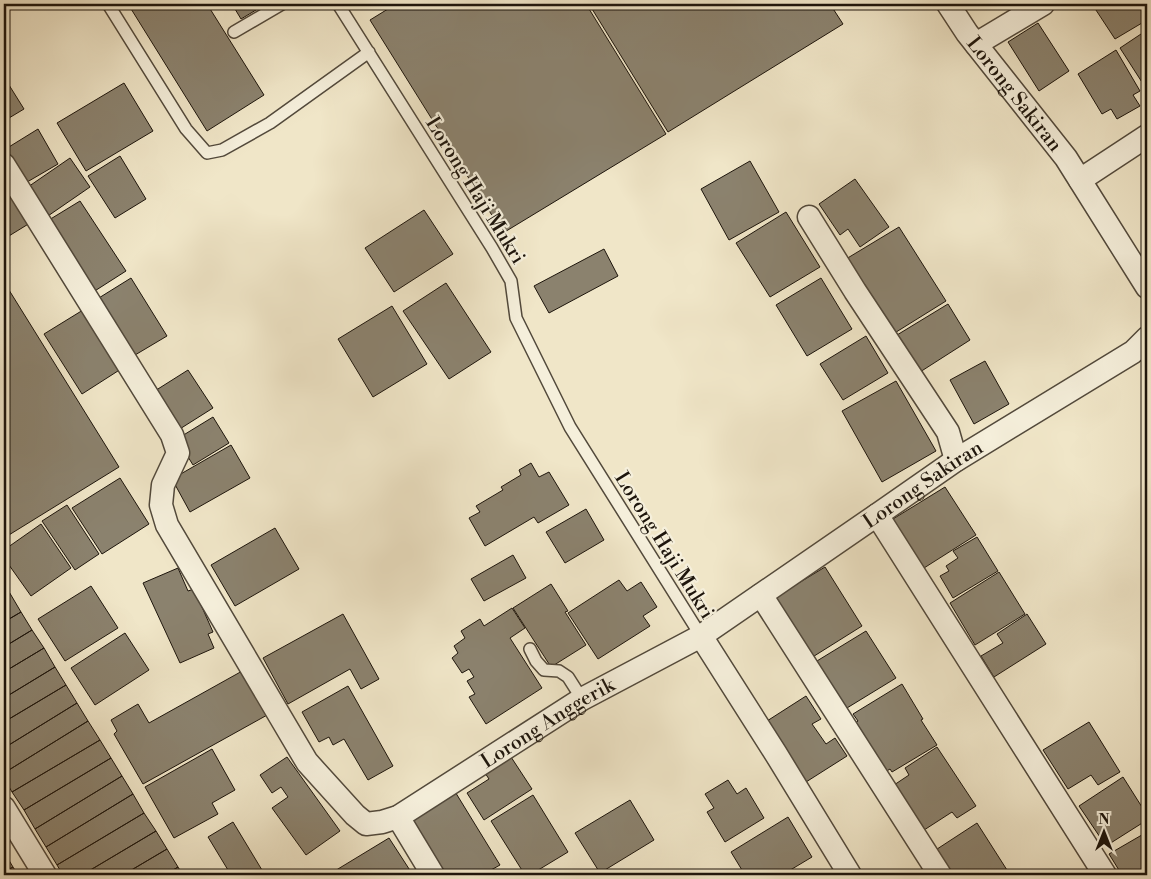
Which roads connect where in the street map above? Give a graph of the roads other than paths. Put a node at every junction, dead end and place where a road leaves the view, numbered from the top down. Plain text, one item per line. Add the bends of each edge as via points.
1 (108, 4) edge
2 (282, 4) edge
3 (338, 4) edge
4 (948, 4) edge
5 (1043, 4) edge
6 (234, 32) dead end
7 (976, 44) junction
8 (369, 52) junction
9 (1147, 136) edge
10 (4, 165) edge
11 (1080, 180) junction
12 (809, 217) dead end
13 (1147, 286) edge
14 (1147, 338) edge
15 (956, 460) junction
16 (877, 515) junction
17 (761, 595) junction
18 (700, 636) junction
19 (530, 650) dead end
20 (582, 699) junction
21 (4, 808) edge
22 (398, 817) junction
23 (45, 875) edge
24 (433, 875) edge
25 (850, 875) edge
26 (940, 875) edge
27 (1105, 875) edge

1 - 8 lane via 186,129 207,153 222,150 270,123
2 - 6 lane
3 - 8 lane, Lorong Haji Mukri
4 - 7 street, Lorong Sakiran
5 - 7 street
7 - 11 street, Lorong Sakiran
8 - 18 lane, Lorong Haji Mukri via 492,248 510,281 516,318 570,427
9 - 11 street
10 - 22 street, Lorong Anggerik via 172,435 178,453 163,485 161,505 167,525 307,762 366,824
11 - 13 street, Lorong Sakiran
12 - 15 street via 948,432
14 - 15 street, Lorong Sakiran via 1133,352
15 - 16 street, Lorong Sakiran
16 - 17 street, Lorong Sakiran
16 - 27 street
17 - 18 street, Lorong Sakiran
17 - 26 street
18 - 20 street, Lorong Anggerik
18 - 25 street
19 - 20 lane via 544,670 559,671 568,678
20 - 22 street, Lorong Anggerik
21 - 23 street
22 - 24 street

